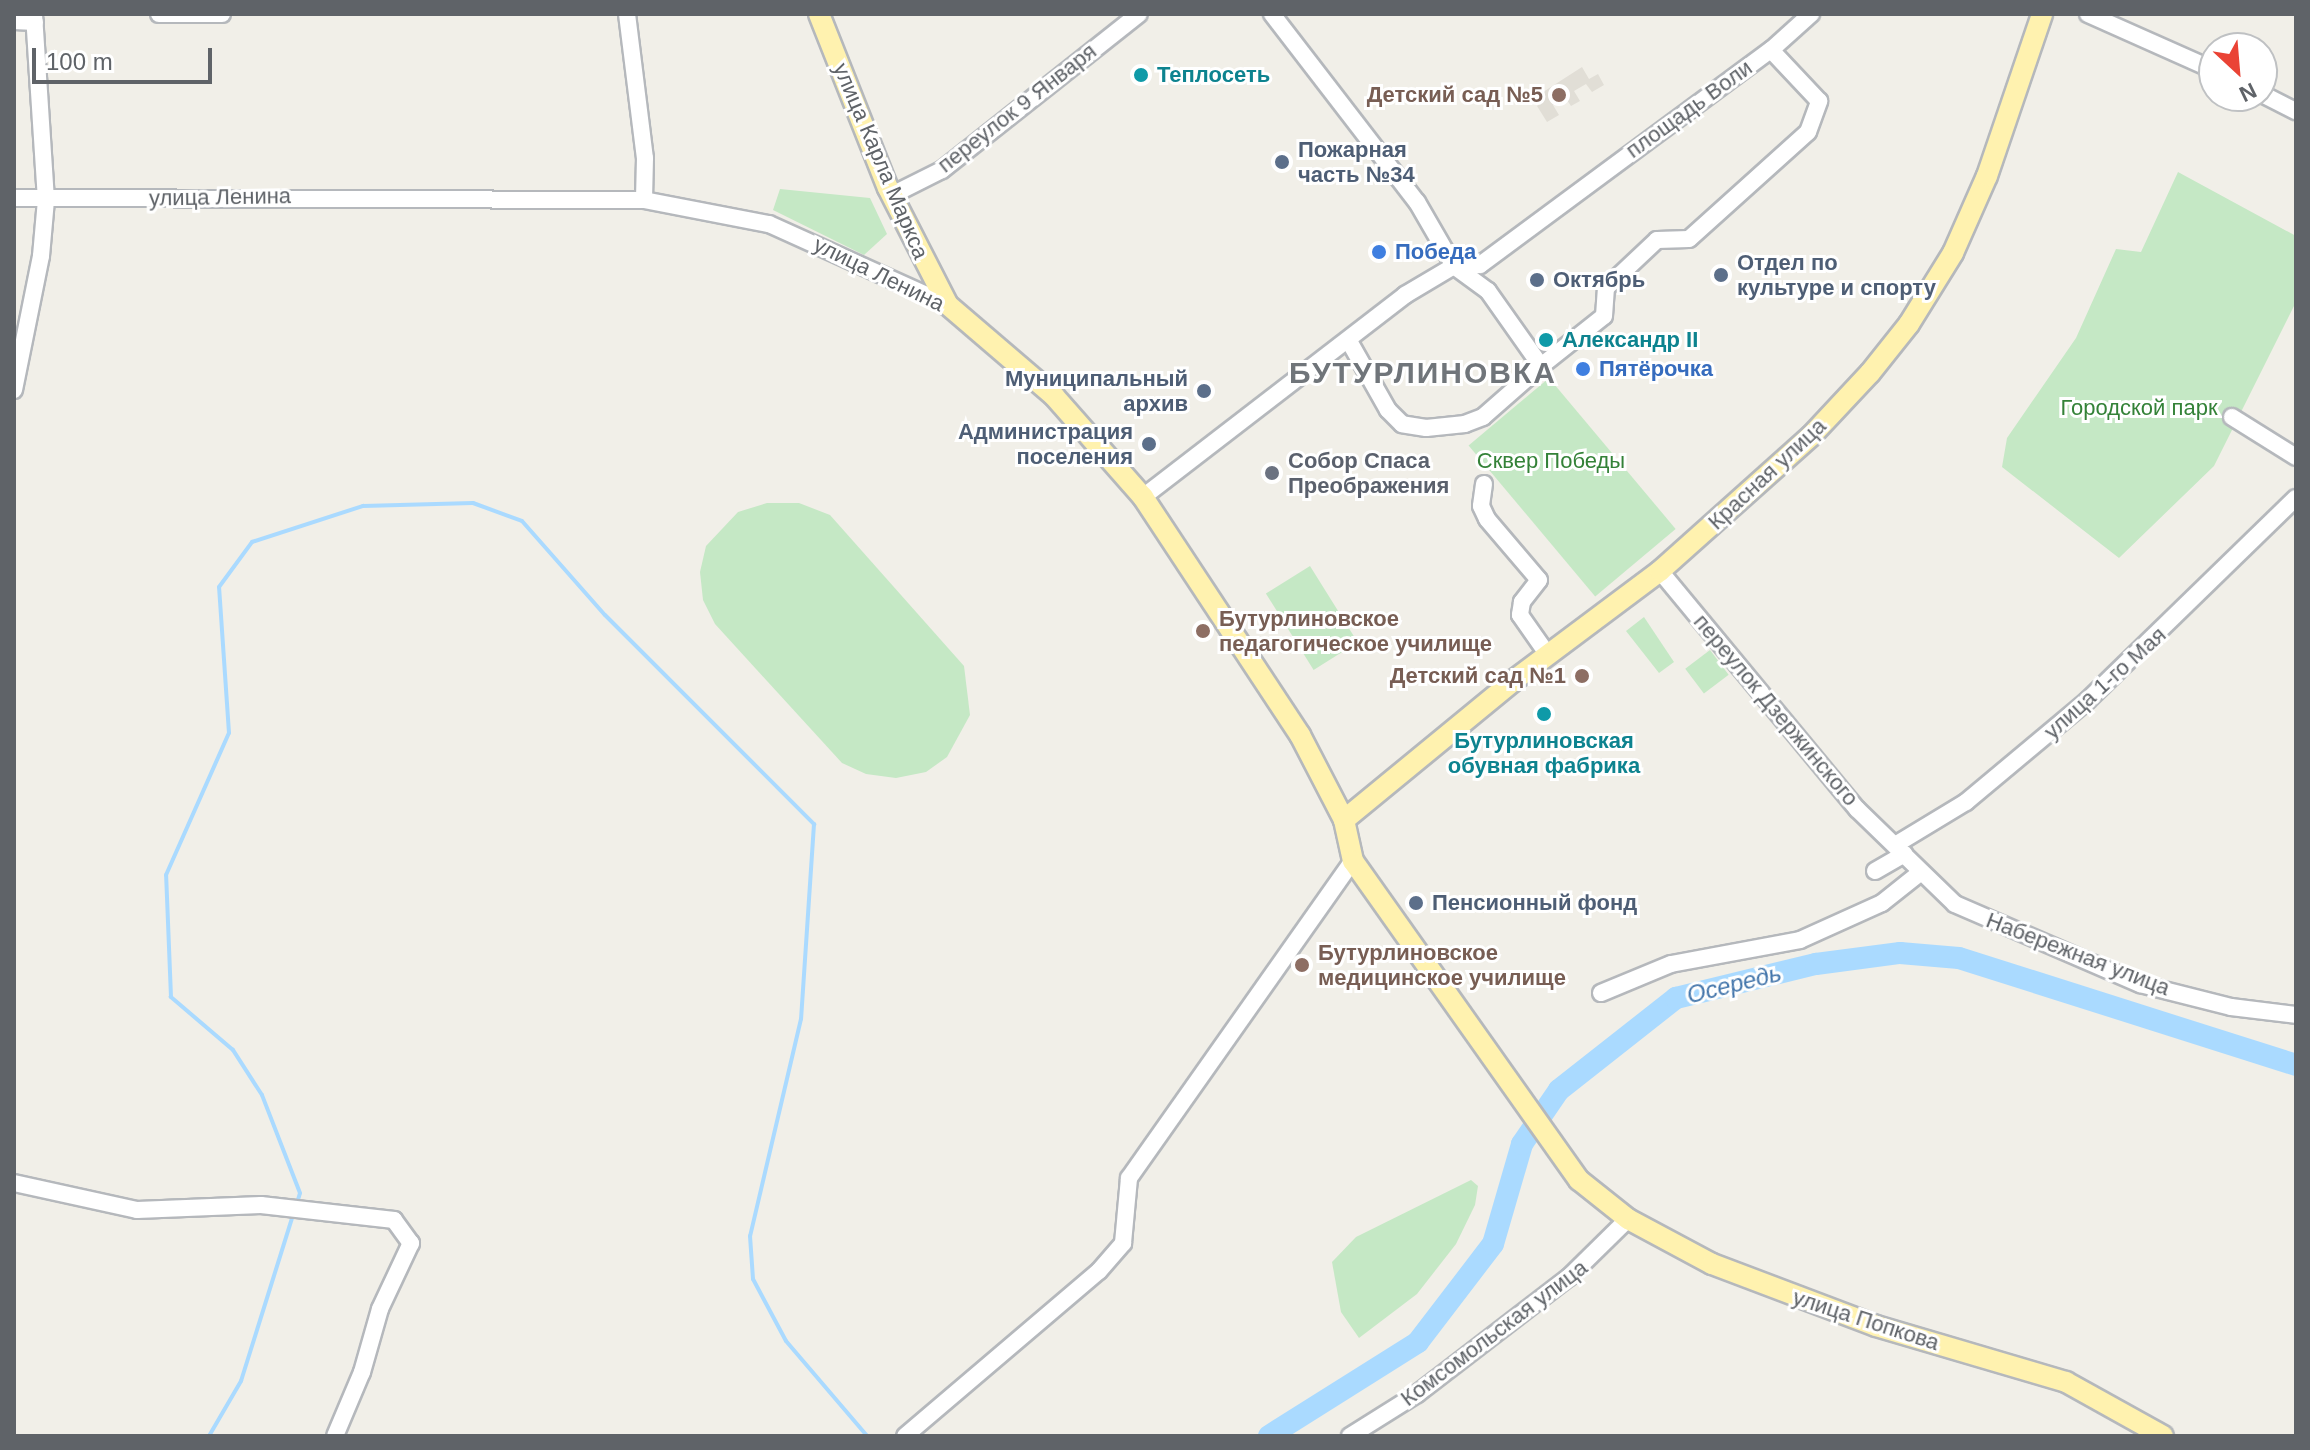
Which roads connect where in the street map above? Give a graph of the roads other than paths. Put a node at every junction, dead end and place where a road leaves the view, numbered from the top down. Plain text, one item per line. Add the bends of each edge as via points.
1 (222, 14) edge
2 (627, 14) edge
3 (819, 14) edge
4 (1139, 14) edge
5 (1272, 14) edge
6 (1811, 14) edge
7 (2088, 14) edge
8 (165, 16) edge
9 (2036, 17) edge
10 (35, 18) edge
11 (14, 21) edge
12 (1771, 50) junction
13 (2198, 63) edge
14 (892, 195) junction
15 (14, 198) edge
16 (46, 200) junction
17 (644, 200) junction
18 (1454, 266) junction
19 (948, 305) junction
20 (1349, 341) junction
21 (1541, 366) junction
22 (14, 390) edge
23 (2232, 417) dead end
24 (2296, 457) edge
25 (1484, 484) dead end
26 (1143, 497) junction
27 (2296, 498) edge
28 (1660, 571) junction
29 (1548, 655) junction
30 (1344, 820) junction
31 (1899, 849) junction
32 (1353, 861) junction
33 (1875, 871) dead end
34 (1921, 872) junction
35 (1601, 993) dead end
36 (2296, 1015) edge
37 (1579, 1180) joint
38 (14, 1183) edge
39 (1628, 1219) junction
40 (335, 1436) edge
41 (905, 1436) edge
42 (1350, 1436) edge
43 (2163, 1436) edge

1 - 8 street
2 - 17 street via 645,158
3 - 14 main road, улица Карла Маркса
4 - 14 street, переулок 9 Января via 942,170
5 - 18 street via 1417,202
6 - 12 street
7 - 13 street
9 - 28 main road, Красная улица via 1987,176 1953,253 1909,324 1811,436
10 - 11 street
10 - 16 street
12 - 18 street, площадь Воли via 1480,265
12 - 21 street, площадь Воли via 1819,101 1808,132 1689,239 1657,240 1606,288 1604,316
14 - 19 main road, улица Карла Маркса
15 - 16 street, улица Ленина
16 - 17 street, улица Ленина
16 - 22 street via 41,256
17 - 19 street, улица Ленина via 769,224
18 - 20 street, площадь Воли via 1405,295
18 - 21 street via 1488,291
19 - 26 main road, улица Ленина via 1054,396
20 - 21 street, площадь Воли via 1388,410 1402,424 1426,428 1483,417
20 - 26 street, площадь Воли
23 - 24 street
25 - 29 street via 1481,506 1487,519 1539,580 1522,602 1520,615
26 - 30 main road, улица Ленина via 1300,735
27 - 31 street, улица 1-го Мая via 2186,611 2087,701 1966,802
28 - 29 main road, Красная улица
28 - 31 street, переулок Дзержинского via 1857,809
29 - 30 main road, Красная улица
30 - 32 main road, улица Ленина
31 - 33 street, улица 1-го Мая
31 - 34 street, Набережная улица
32 - 37 main road, улица Ленина
32 - 41 street via 1129,1178 1123,1243 1099,1271
34 - 35 street via 1882,903 1800,940 1671,964
34 - 36 street, Набережная улица via 1955,904 2140,984 2231,1007
37 - 39 main road, улица Попкова
38 - 40 street via 137,1210 261,1205 394,1220 411,1243 380,1309 362,1372
39 - 42 street, Комсомольская улица via 1569,1277 1417,1394
39 - 43 main road, улица Попкова via 1712,1264 1805,1302 2066,1382

